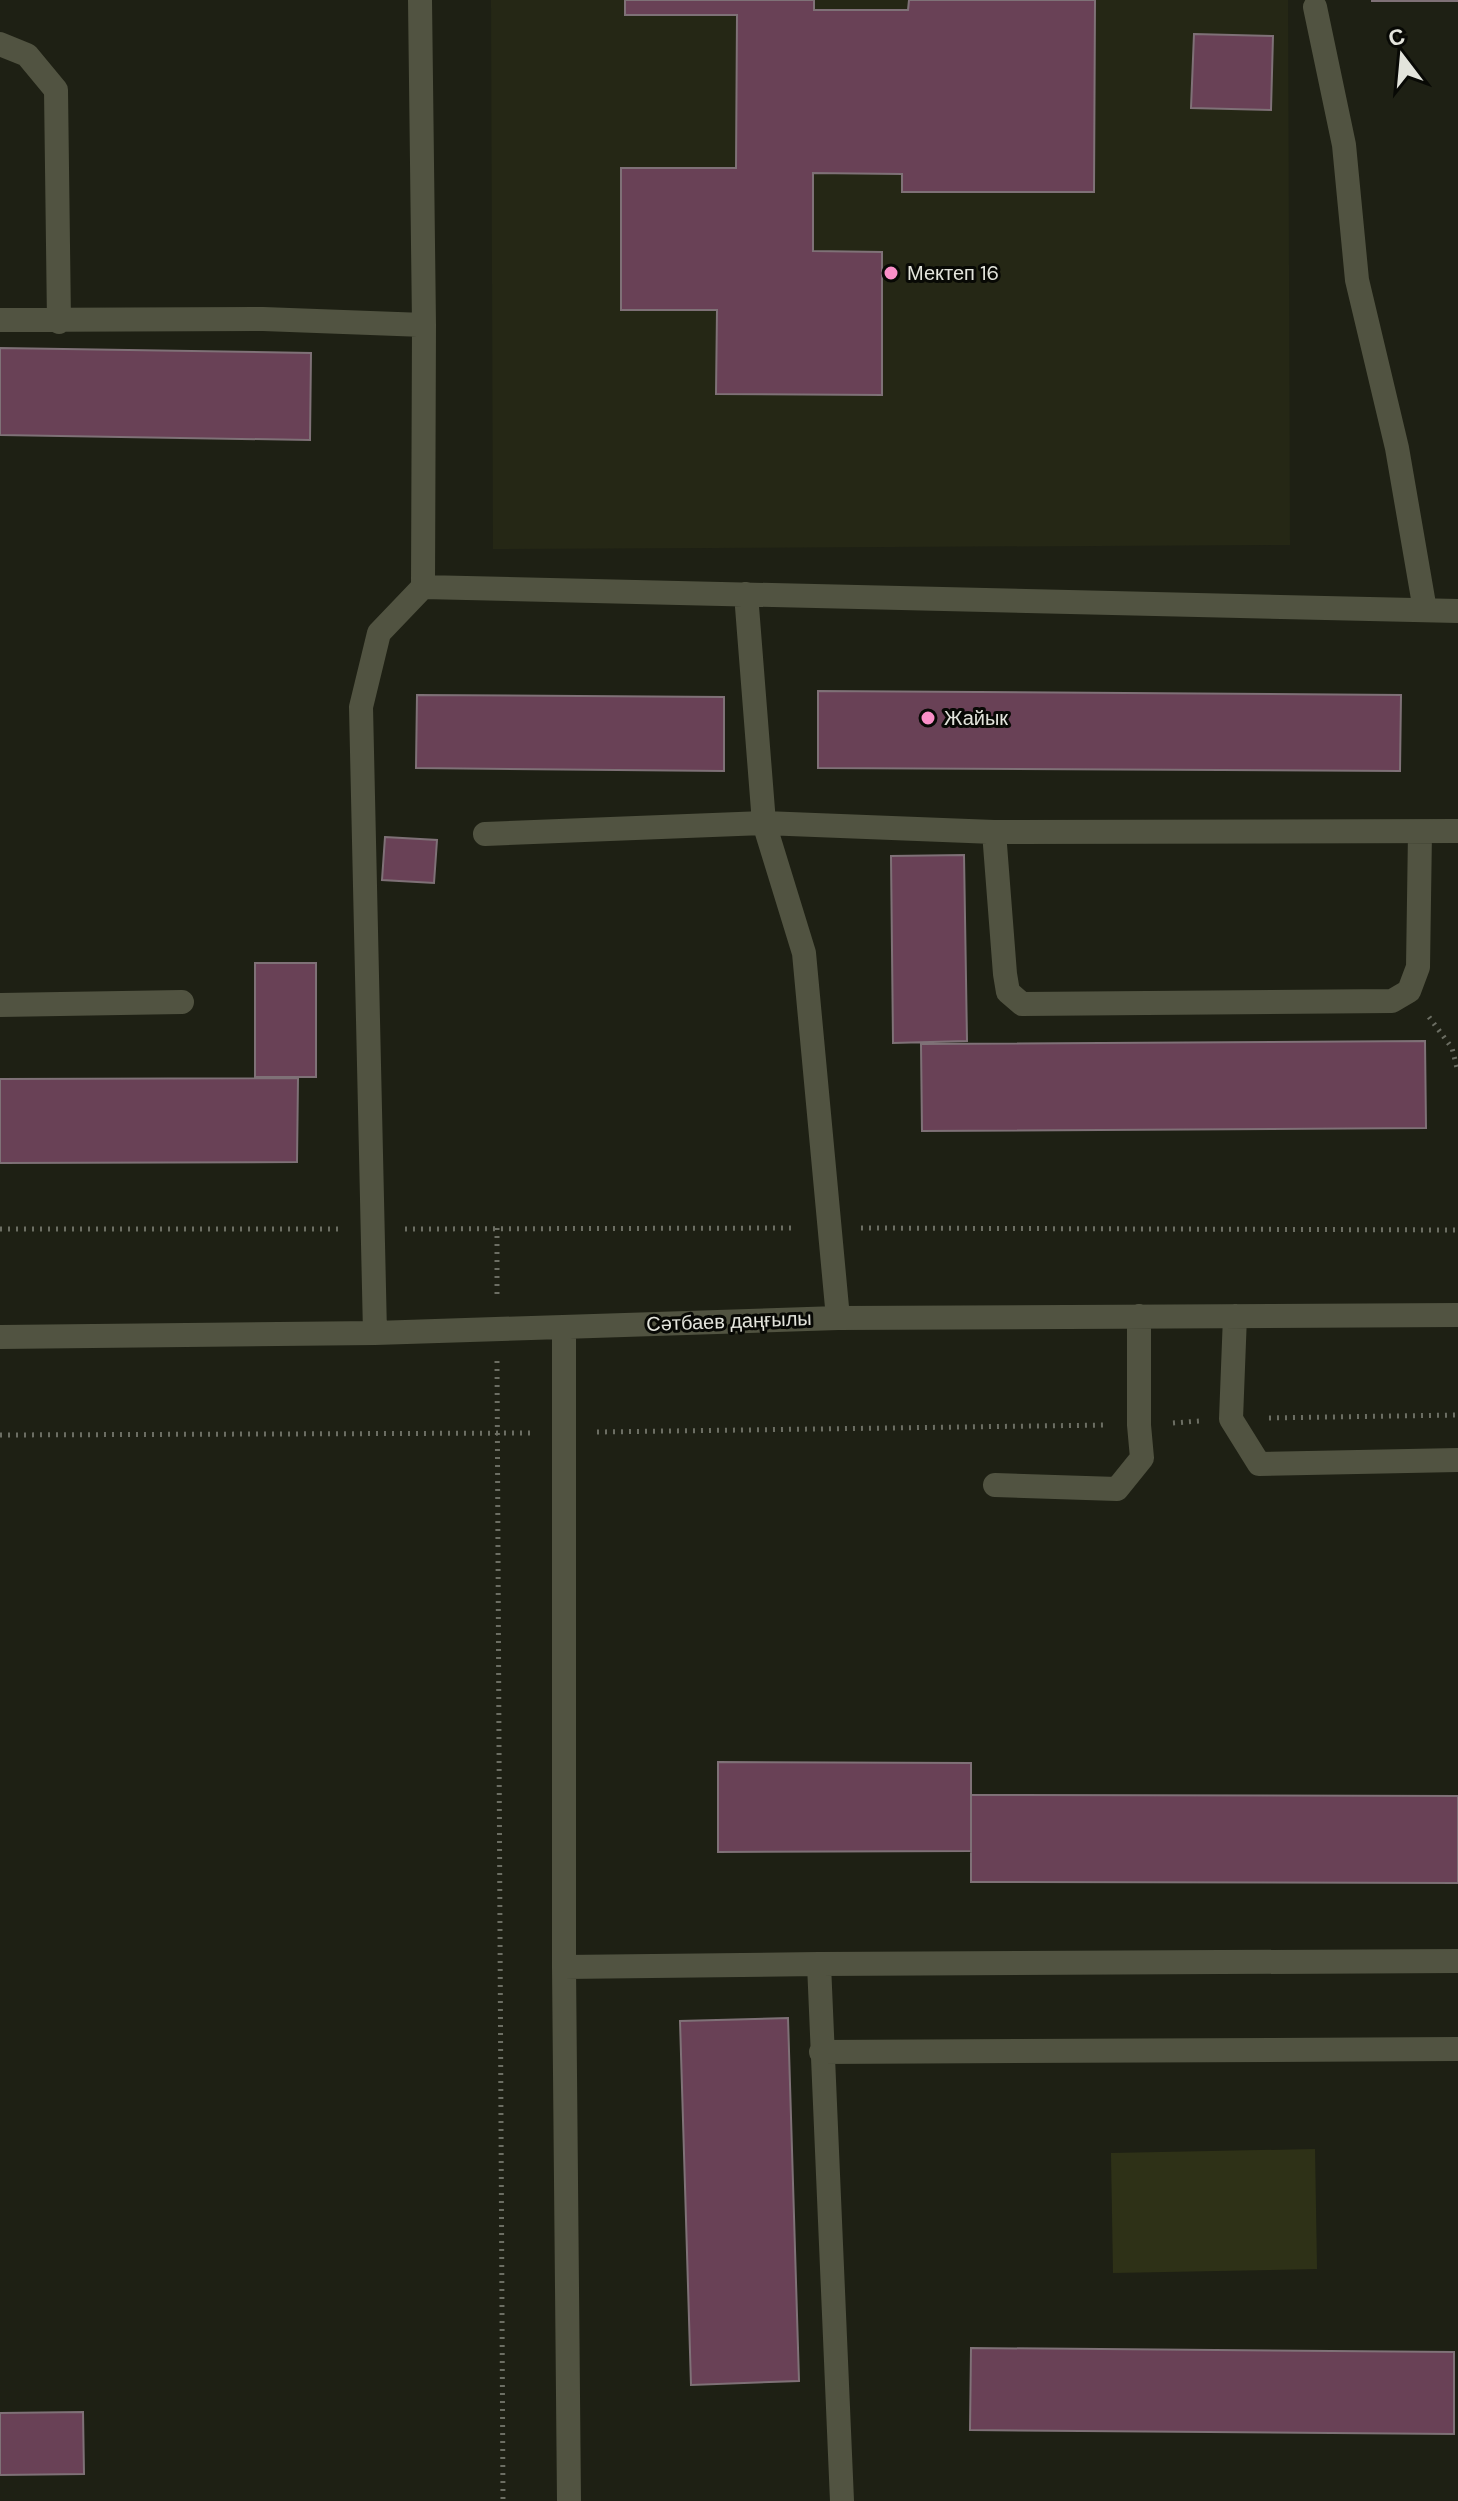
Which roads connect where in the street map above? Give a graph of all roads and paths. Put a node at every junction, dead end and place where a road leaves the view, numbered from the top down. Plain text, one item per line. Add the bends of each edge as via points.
1 (420, 0) edge
2 (1315, 7) dead end
3 (0, 44) edge
4 (0, 320) edge
5 (59, 322) junction
6 (424, 325) junction
7 (423, 587) junction
8 (746, 594) junction
9 (1425, 610) junction
10 (1458, 611) edge
11 (764, 823) junction
12 (1458, 831) edge
13 (994, 832) junction
14 (1420, 832) junction
15 (485, 834) dead end
16 (1409, 991) junction
17 (182, 1002) dead end
18 (0, 1005) edge
19 (1458, 1072) edge
20 (830, 1227) junction
21 (0, 1229) edge
22 (372, 1229) junction
23 (1458, 1230) edge
24 (1458, 1315) edge
25 (1139, 1316) junction
26 (1235, 1316) junction
27 (838, 1318) junction
28 (564, 1327) junction
29 (375, 1333) junction
30 (0, 1337) edge
31 (1458, 1415) edge
32 (1231, 1419) junction
33 (1139, 1425) junction
34 (564, 1432) junction
35 (496, 1433) junction
36 (0, 1435) edge
37 (1458, 1460) edge
38 (995, 1485) dead end
39 (1458, 1961) edge
40 (819, 1964) junction
41 (564, 1967) junction
42 (1458, 2049) edge
43 (821, 2052) junction
44 (503, 2501) edge
45 (569, 2501) edge
46 (842, 2501) edge

1 - 6 street
2 - 9 street via 1344,145 1357,280 1397,448
3 - 5 street via 27,55 56,90
4 - 5 street
5 - 6 street via 263,319
6 - 7 street
7 - 8 street
7 - 22 street via 379,633 361,707
8 - 9 street
8 - 11 street
9 - 10 street
11 - 13 street
11 - 15 street
11 - 20 street via 804,953
12 - 14 street
13 - 14 street
13 - 16 street via 1005,974 1008,992 1022,1004 1392,1001
14 - 16 street via 1418,967
16 - 19 path via 1452,1048
17 - 18 street
20 - 22 path
20 - 23 path
20 - 27 street
21 - 22 path
22 - 29 street
24 - 26 street, Сәтбаев даңғылы
25 - 26 street, Сәтбаев даңғылы
25 - 27 street, Сәтбаев даңғылы
25 - 33 street
26 - 32 street
27 - 28 street, Сәтбаев даңғылы
28 - 29 street, Сәтбаев даңғылы
28 - 34 street
29 - 30 street, Сәтбаев даңғылы
31 - 32 path
32 - 33 path
32 - 37 street via 1259,1464
33 - 34 path
33 - 38 street via 1142,1458 1117,1489
34 - 35 path
34 - 41 street
35 - 36 path
35 - 44 path
39 - 40 street
40 - 41 street
40 - 43 street
41 - 45 street
42 - 43 street
43 - 46 street

